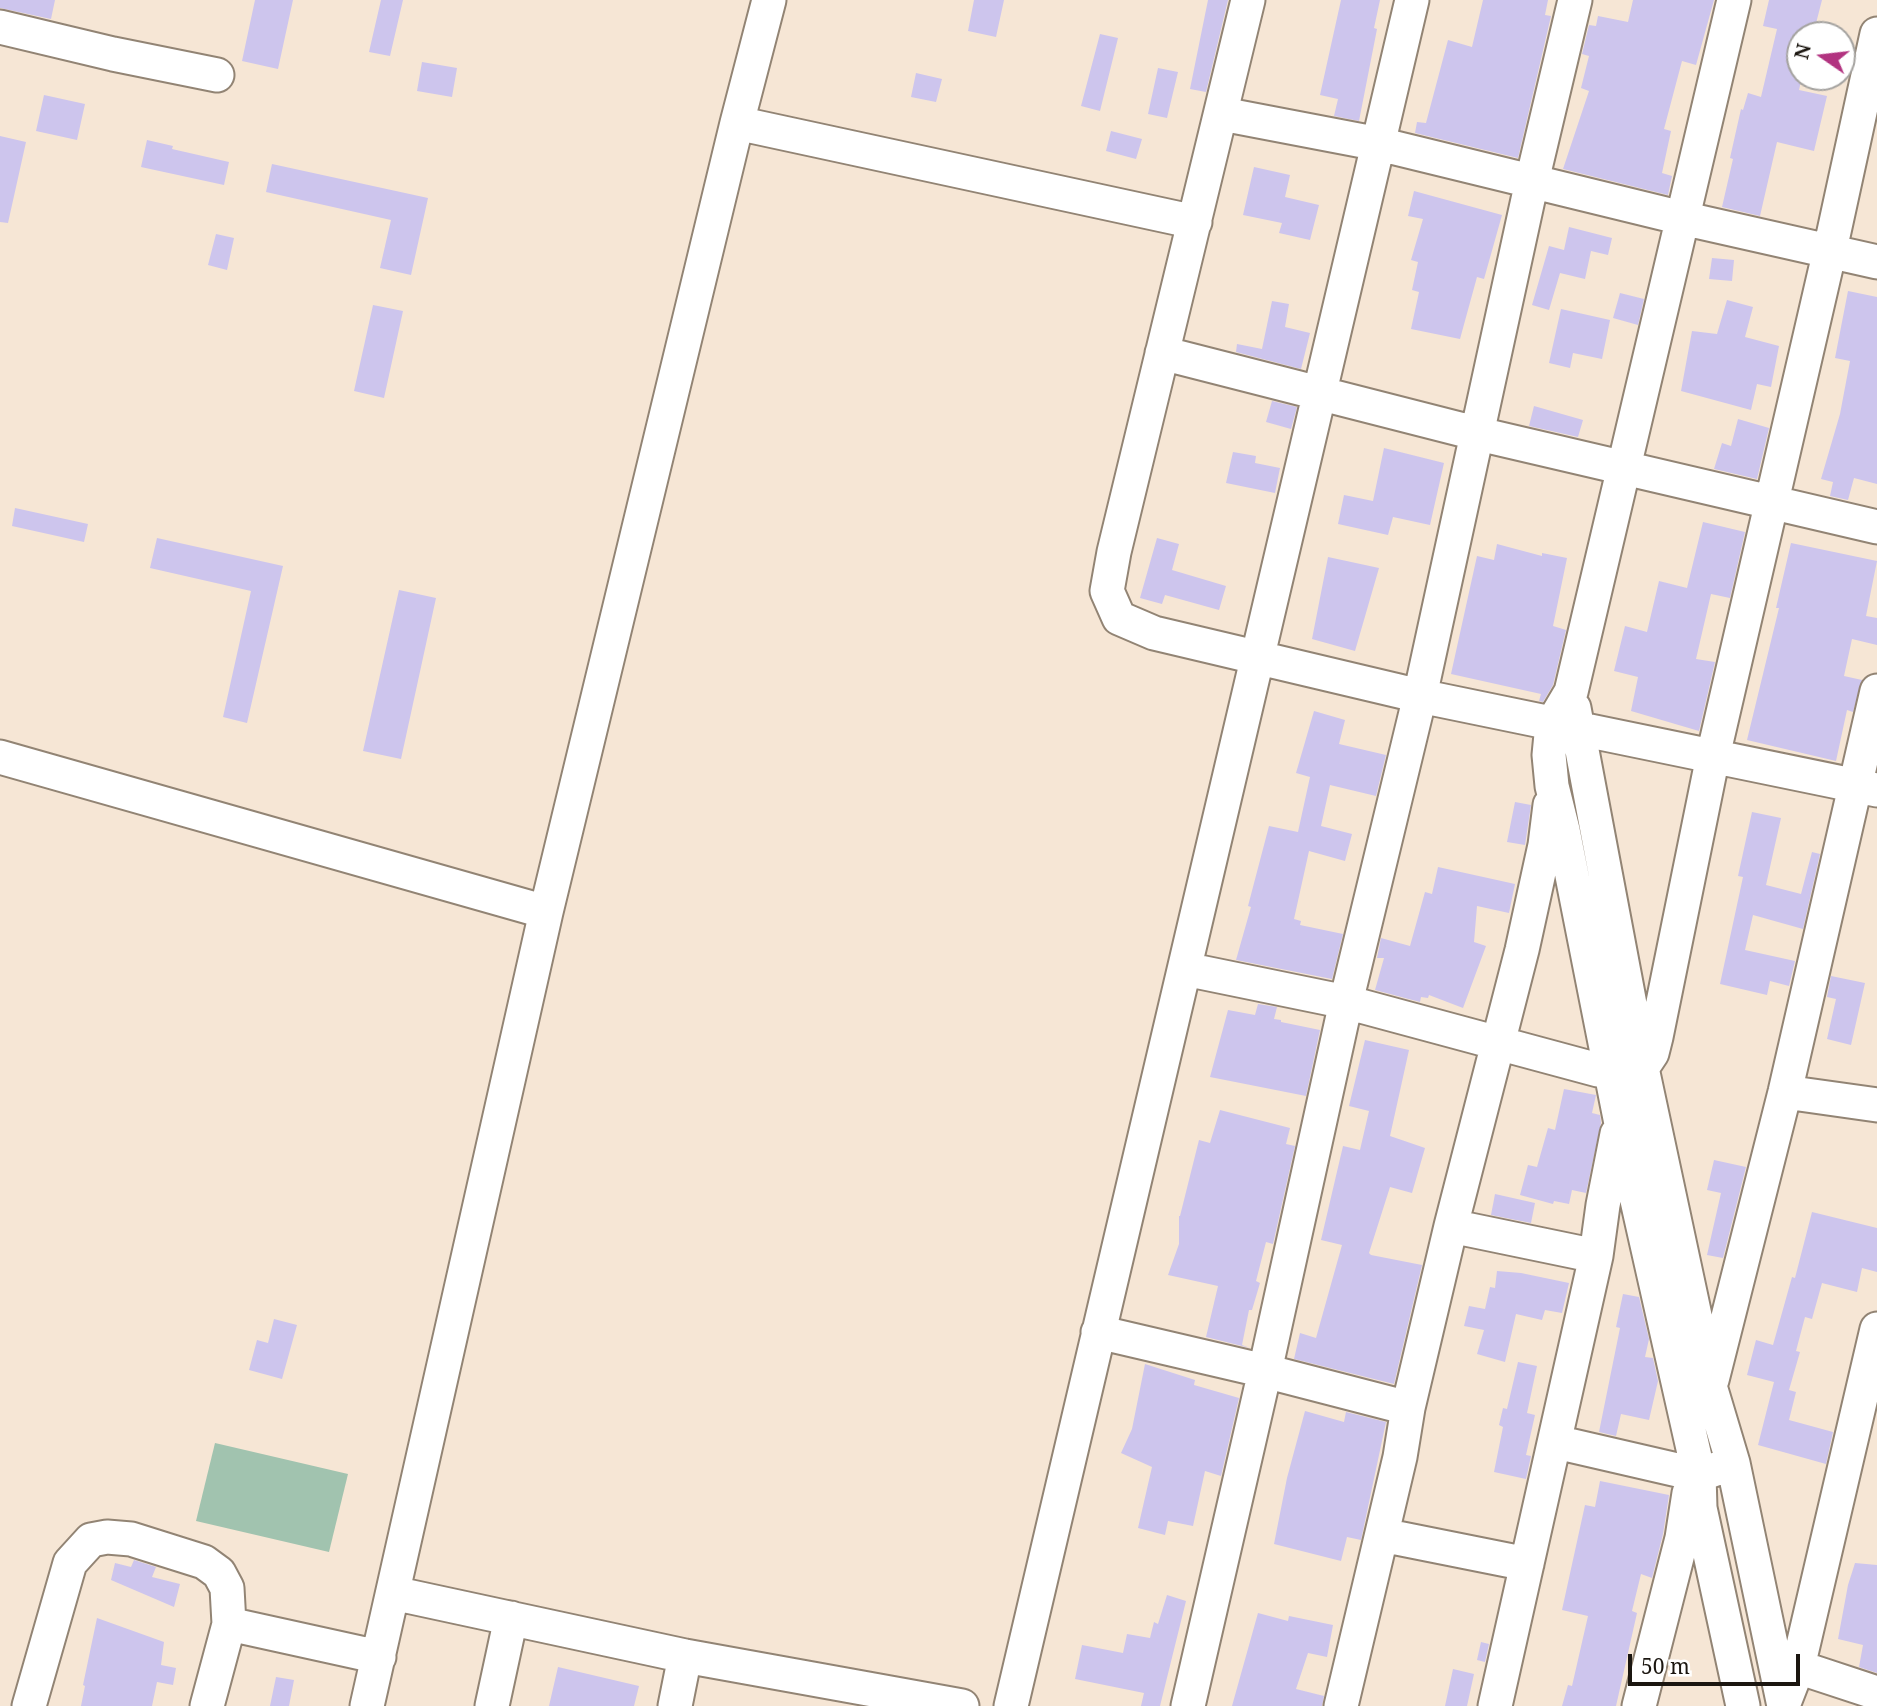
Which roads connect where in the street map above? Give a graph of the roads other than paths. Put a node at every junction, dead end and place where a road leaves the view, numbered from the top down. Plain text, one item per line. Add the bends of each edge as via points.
1 (769, 0) edge
2 (1248, 0) edge
3 (1412, 0) edge
4 (1575, 0) edge
5 (1734, 0) edge
6 (0, 27) edge
7 (1877, 34) edge
8 (217, 75) dead end
9 (1222, 114) junction
10 (737, 123) junction
11 (1379, 144) junction
12 (1532, 181) junction
13 (1682, 218) junction
14 (1195, 222) junction
15 (1830, 250) junction
16 (1877, 262) edge
17 (1161, 354) junction
18 (1320, 392) junction
19 (1479, 434) junction
20 (1625, 468) junction
21 (1773, 502) junction
22 (1877, 527) edge
23 (1257, 658) junction
24 (1877, 691) edge
25 (1420, 696) junction
26 (1565, 727) junction
27 (1713, 756) junction
28 (0, 757) edge
29 (1552, 786) junction
30 (1866, 788) edge
31 (546, 912) junction
32 (1185, 969) junction
33 (1346, 1002) junction
34 (1499, 1043) junction
35 (1627, 1070) junction
36 (1785, 1092) junction
37 (1877, 1105) edge
38 (1621, 1119) junction
39 (1451, 1226) junction
40 (1596, 1256) junction
41 (1877, 1329) edge
42 (1098, 1332) junction
43 (1265, 1371) junction
44 (1710, 1386) junction
45 (1408, 1408) junction
46 (1556, 1442) junction
47 (1863, 1447) edge
48 (1733, 1464) junction
49 (1695, 1474) junction
50 (1382, 1535) junction
51 (1527, 1564) junction
52 (393, 1592) junction
53 (510, 1618) junction
54 (229, 1624) junction
55 (685, 1656) junction
56 (379, 1657) junction
57 (1798, 1667) junction
58 (1877, 1693) edge
59 (1784, 1705) edge
60 (29, 1706) edge
61 (207, 1706) edge
62 (367, 1706) edge
63 (492, 1706) edge
64 (675, 1706) edge
65 (962, 1706) edge
66 (1011, 1706) edge
67 (1188, 1706) edge
68 (1341, 1706) edge
69 (1494, 1706) edge
70 (1639, 1706) edge
71 (1743, 1706) edge

1 - 10 street
2 - 9 street
3 - 11 street
4 - 12 street
5 - 13 street
6 - 8 street
7 - 15 street
9 - 11 street
9 - 14 street
10 - 14 street
10 - 31 street
11 - 12 street
11 - 18 street
12 - 13 street
12 - 19 street
13 - 15 street
13 - 20 street
14 - 17 street
15 - 16 street
15 - 21 street
17 - 18 street
17 - 23 street via 1107,591 1119,618 1154,633
18 - 19 street
18 - 23 street
19 - 20 street
19 - 25 street
20 - 21 street
20 - 26 street
21 - 22 street
21 - 27 street
23 - 25 street
23 - 32 street
24 - 30 street
25 - 26 street
25 - 33 street
26 - 27 street
26 - 29 street via 1549,755
26 - 35 street
27 - 30 street
27 - 35 street via 1652,1053
28 - 31 street
29 - 34 street via 1545,845
29 - 35 street
30 - 36 street
31 - 52 street
32 - 33 street
32 - 42 street
33 - 34 street
33 - 43 street
34 - 35 street via 1598,1070
34 - 39 street
35 - 38 street
35 - 44 street
36 - 37 street
36 - 44 street
38 - 40 street
38 - 49 street
39 - 40 street
39 - 45 street
40 - 46 street
41 - 47 street
42 - 43 street
42 - 66 street
43 - 45 street
43 - 67 street
44 - 48 street
45 - 50 street
46 - 49 street
46 - 51 street
47 - 57 street
48 - 49 street
48 - 59 street
49 - 70 street
49 - 71 street
50 - 51 street
50 - 68 street
51 - 69 street
52 - 53 street
52 - 56 street
53 - 55 street
53 - 63 street
54 - 56 street
54 - 60 street via 227,1588 219,1573 204,1562 131,1539 91,1540 70,1563
54 - 61 street
55 - 64 street
55 - 65 street
56 - 62 street
57 - 58 street
57 - 59 street

